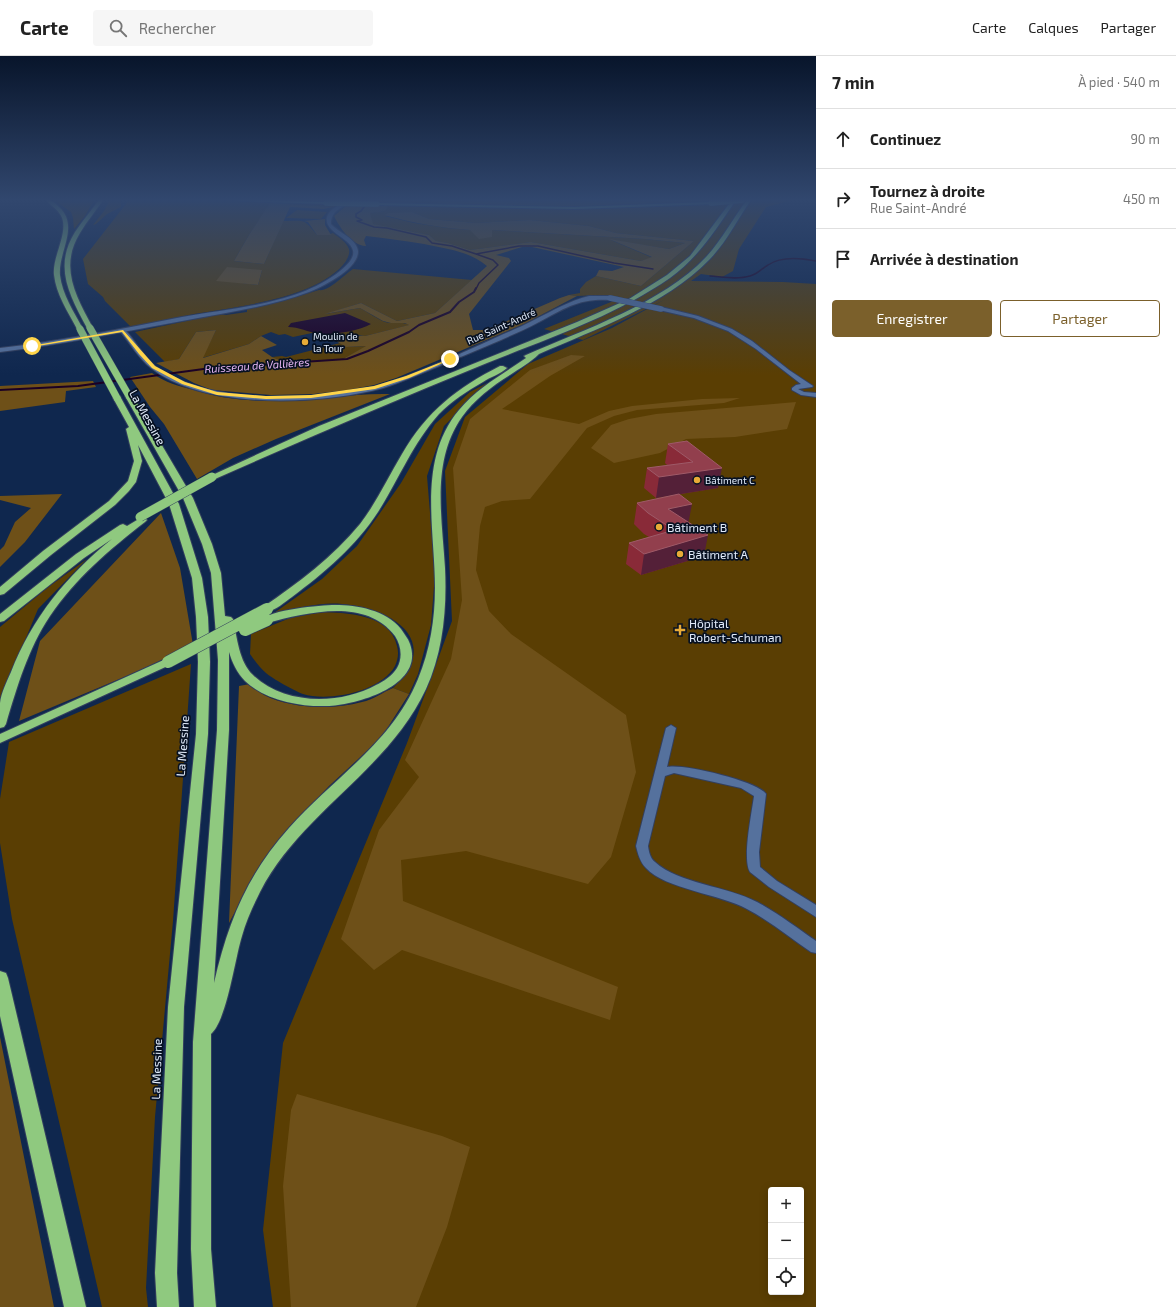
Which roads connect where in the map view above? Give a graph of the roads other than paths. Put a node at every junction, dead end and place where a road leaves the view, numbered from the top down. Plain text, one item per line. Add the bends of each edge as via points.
1 (59, 258) edge
2 (67, 258) edge
3 (353, 258) edge
4 (690, 258) edge
5 (707, 258) edge
6 (123, 331) junction
7 (0, 350) edge
8 (536, 353) junction
9 (795, 378) junction
10 (796, 386) junction
11 (813, 386) edge
12 (816, 395) edge
13 (128, 416) junction
14 (141, 518) junction
15 (216, 573) junction
16 (0, 592) edge
17 (267, 615) junction
18 (0, 619) edge
19 (0, 724) edge
20 (671, 728) dead end
21 (0, 739) edge
22 (658, 774) junction
23 (816, 912) edge
24 (816, 948) edge
25 (0, 978) edge
26 (202, 1042) junction
27 (75, 1307) edge
28 (168, 1307) edge
29 (205, 1307) edge

1 - 13 highway, La Messine, bridge via 57,274 62,296
2 - 15 highway, La Messine, bridge via 67,274 73,294 188,498
3 - 6 street via 338,275 326,283 276,301
4 - 14 highway, bridge via 669,276 631,300 273,449 212,478
5 - 8 highway via 686,277 646,303
6 - 7 street
6 - 9 street, Rue Saint-André, bridge via 157,370 205,391 249,397 311,396 368,389 408,377 536,322 575,300 610,298 696,316 732,330
8 - 17 highway via 480,380 437,412 414,442 363,526 330,562
8 - 26 highway via 480,394 457,418 449,432 437,475 440,590 438,625 420,690 392,734 370,758 318,805 277,852 260,878 236,930 219,996
9 - 10 street
9 - 11 street, Rue Saint-André
10 - 11 street
10 - 12 street via 795,390 800,393
13 - 16 highway via 138,461 129,485 112,503
13 - 28 highway, La Messine via 174,504 188,547 197,578 204,655 202,734 176,1007 166,1273
14 - 18 highway via 80,556
14 - 19 highway via 71,583 35,631 12,683
15 - 17 highway via 235,654 249,678 270,692 305,702 347,700 383,687 400,672 404,664 407,649 401,635 384,620 365,612 315,608
15 - 26 highway, La Messine via 224,660 223,730
17 - 21 highway, bridge via 167,665
20 - 22 street
22 - 23 street via 674,769 745,785 760,794 753,852 754,869
22 - 24 street via 642,846 644,856 650,865 666,877 734,897 753,906
25 - 27 highway
26 - 29 highway, La Messine via 200,1250

